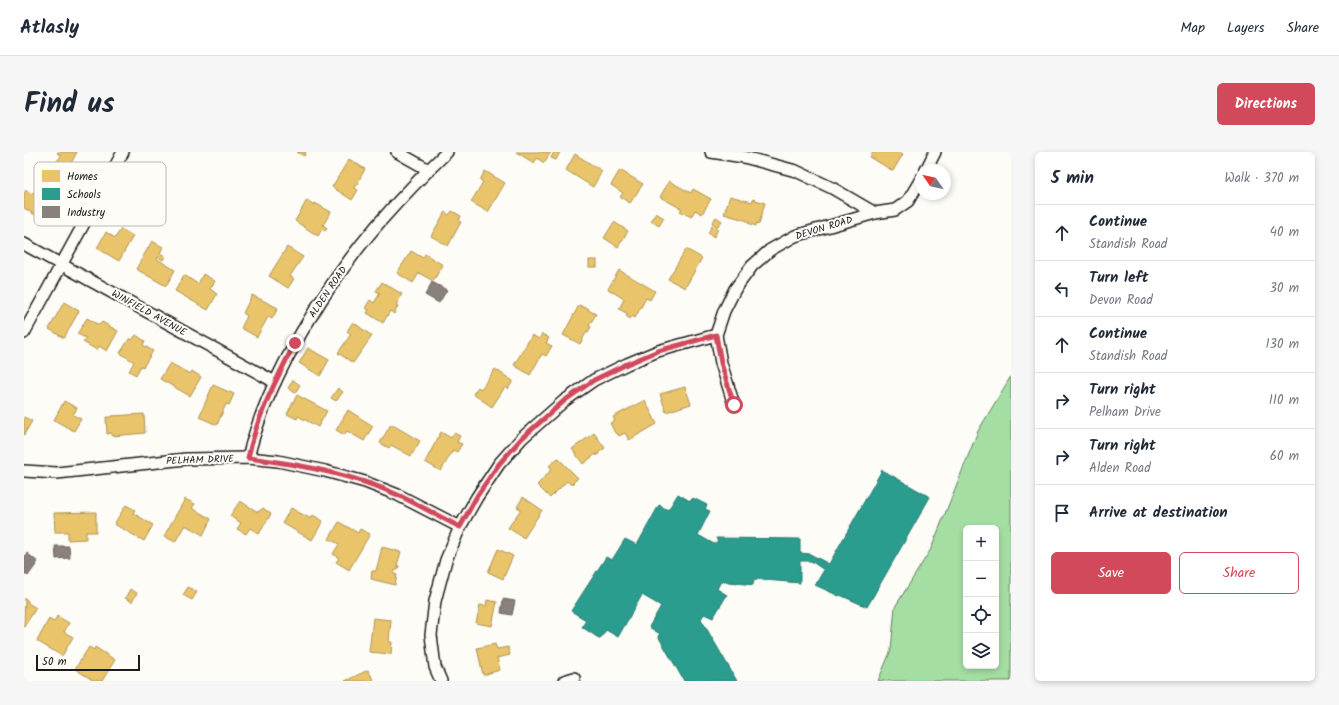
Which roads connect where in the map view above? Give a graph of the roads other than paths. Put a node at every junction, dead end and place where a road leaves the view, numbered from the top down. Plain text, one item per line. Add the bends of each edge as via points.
1 (123, 152) edge
2 (397, 152) edge
3 (447, 152) edge
4 (711, 152) edge
5 (935, 152) edge
6 (118, 162) edge
7 (929, 164) edge
8 (429, 170) junction
9 (915, 189) edge
10 (875, 213) junction
11 (83, 226) edge
12 (24, 244) edge
13 (62, 264) junction
14 (24, 333) edge
15 (716, 335) junction
16 (275, 382) junction
17 (734, 405) dead end
18 (248, 458) junction
19 (24, 471) edge
20 (460, 527) junction
21 (441, 681) edge

1 - 6 street
2 - 8 street
3 - 8 street, ALDEN ROAD
4 - 10 street via 744,157 796,171
5 - 7 street
8 - 16 street, ALDEN ROAD via 378,224 344,266 295,343
9 - 10 street, DEVON ROAD via 908,201 895,210
10 - 15 street, DEVON ROAD via 795,236 770,250 752,266 735,289
11 - 13 street
12 - 13 street, WINFIELD AVENUE
13 - 14 street
13 - 16 street, WINFIELD AVENUE
15 - 17 street via 721,363
15 - 20 street via 658,351 627,364 594,380 564,401 522,438 499,464
16 - 18 street, ALDEN ROAD via 253,436
18 - 19 street, PELHAM DRIVE via 186,459 57,473
18 - 20 street, PELHAM DRIVE via 278,461 365,482 398,495
20 - 21 street via 446,560 435,601 431,635 435,667

